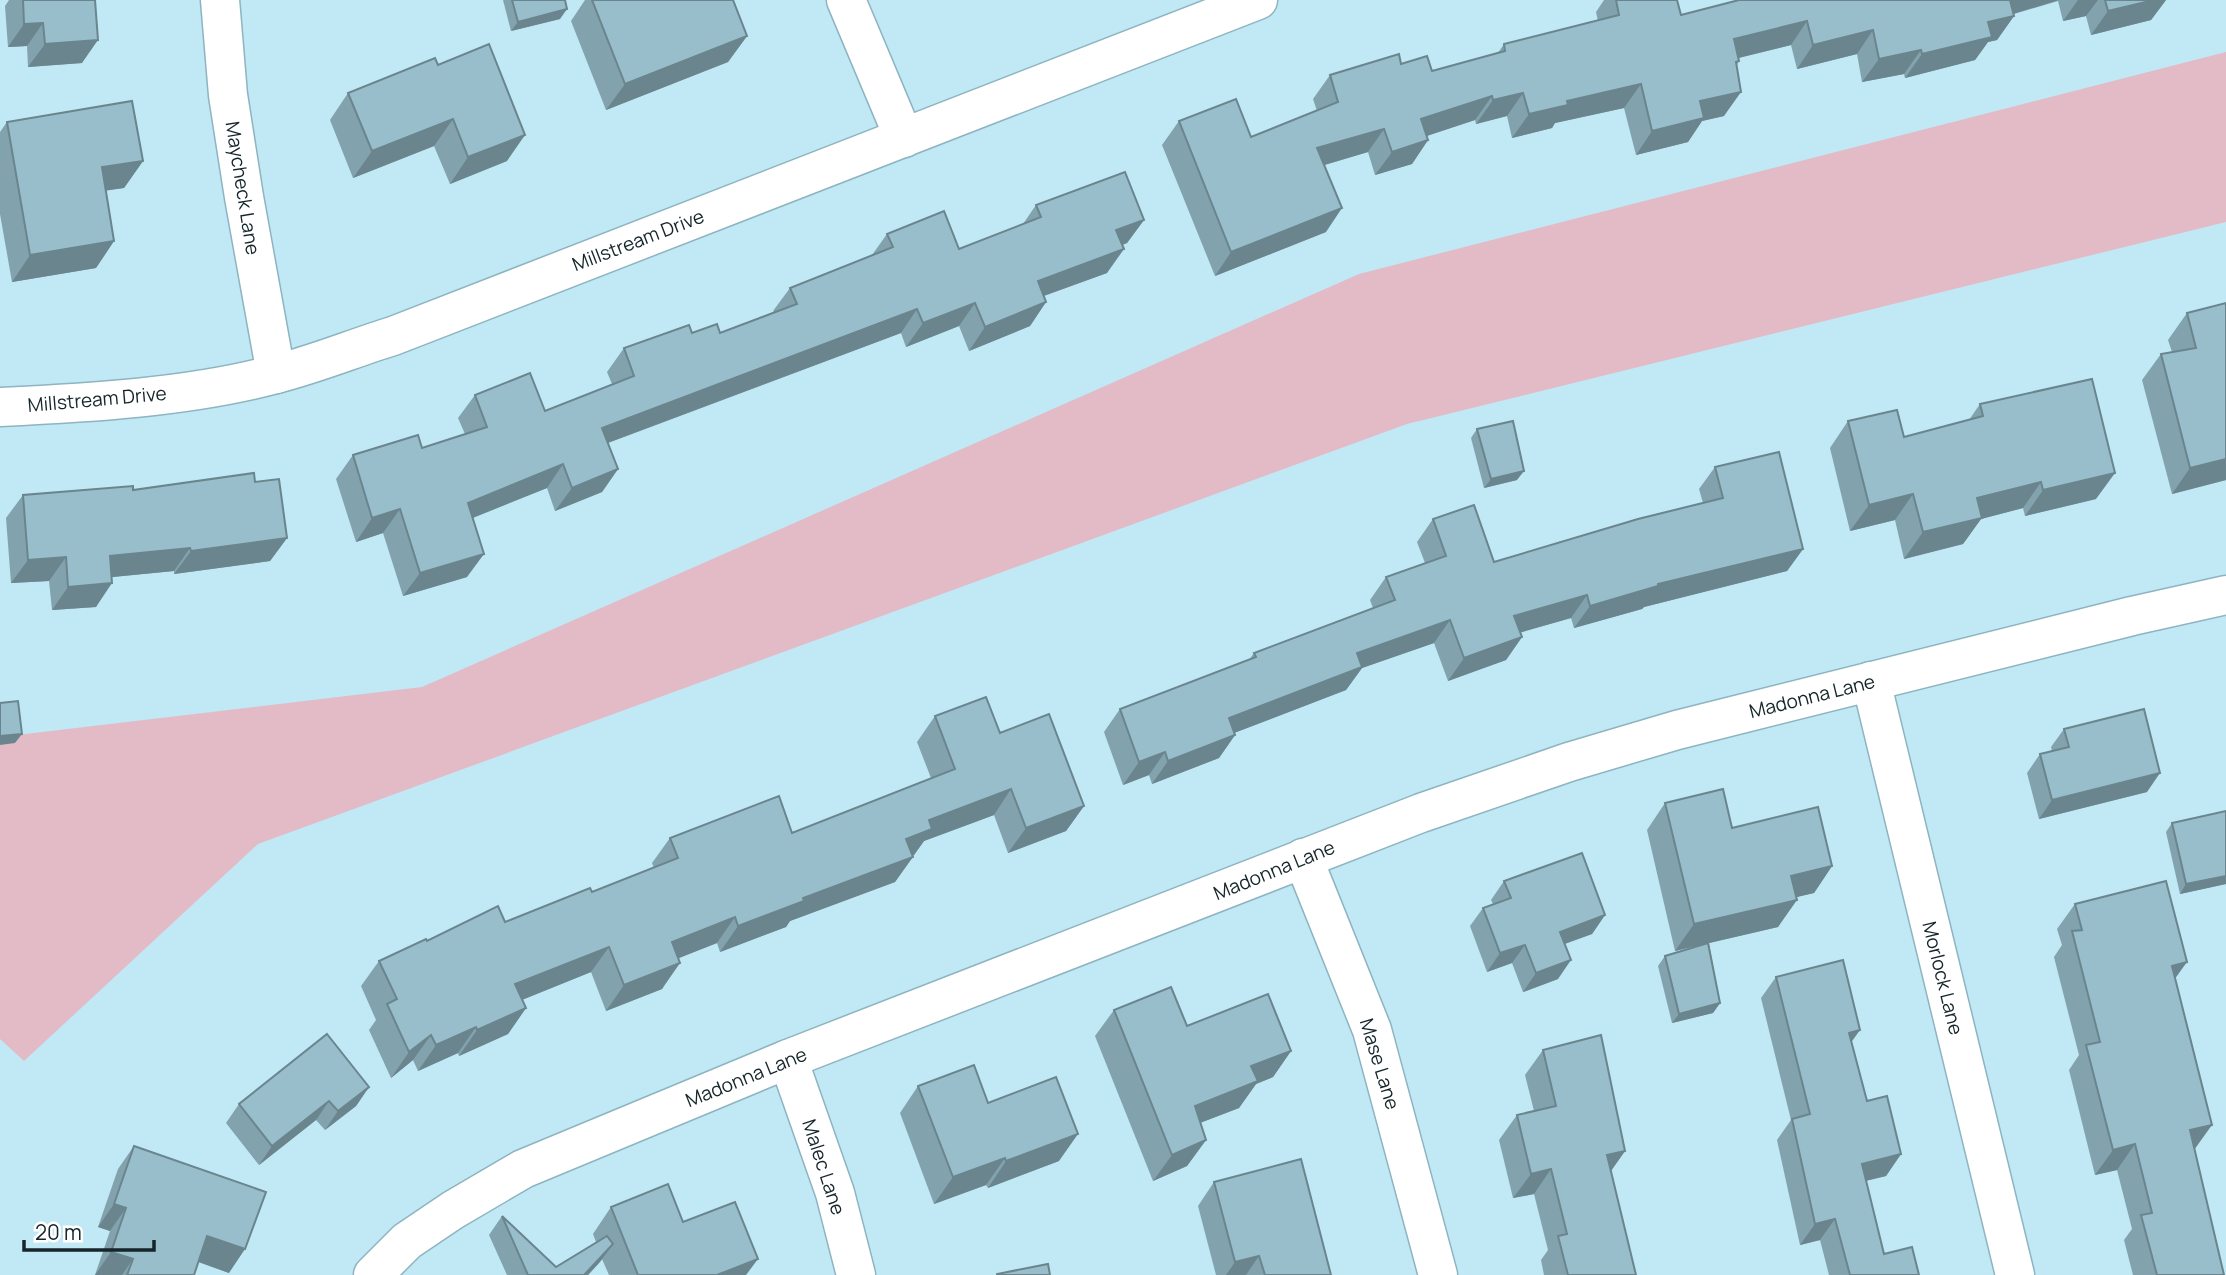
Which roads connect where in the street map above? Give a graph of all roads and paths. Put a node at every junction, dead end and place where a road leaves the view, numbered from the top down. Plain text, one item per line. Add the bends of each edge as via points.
1 (220, 0) edge
2 (846, 0) edge
3 (1258, 0) edge
4 (904, 138) junction
5 (276, 374) junction
6 (0, 407) edge
7 (2226, 595) edge
8 (1871, 681) junction
9 (1303, 858) junction
10 (788, 1059) junction
11 (373, 1275) edge
12 (856, 1275) edge
13 (1438, 1275) edge
14 (2015, 1275) edge

1 - 5 street, Maycheck Lane via 228,95
2 - 4 street
3 - 4 street, Millstream Drive
4 - 5 street, Millstream Drive via 393,335
5 - 6 street, Millstream Drive via 128,398
7 - 8 street, Madonna Lane
8 - 9 street, Madonna Lane via 1569,762
8 - 14 street, Morlock Lane
9 - 10 street, Madonna Lane
9 - 13 street, Mase Lane via 1372,1030
10 - 11 street, Madonna Lane via 523,1169 407,1241
10 - 12 street, Malec Lane via 835,1194

